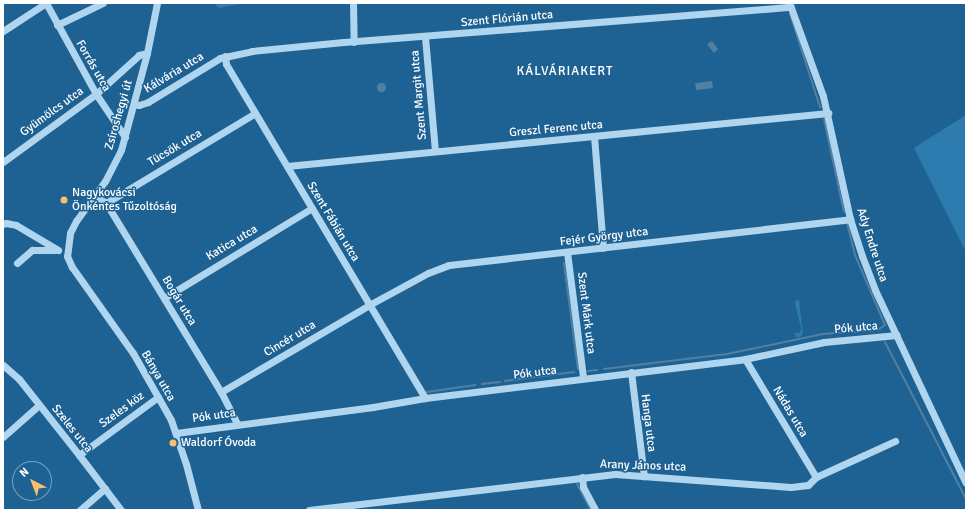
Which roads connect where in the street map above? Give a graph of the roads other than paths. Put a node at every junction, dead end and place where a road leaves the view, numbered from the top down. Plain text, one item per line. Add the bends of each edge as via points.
1 (46, 3) edge
2 (102, 3) edge
3 (151, 3) edge
4 (157, 3) edge
5 (353, 3) edge
6 (790, 5) edge
7 (156, 11) junction
8 (57, 25) junction
9 (3, 31) edge
10 (425, 36) junction
11 (354, 42) junction
12 (147, 53) junction
13 (225, 56) junction
14 (96, 94) junction
15 (134, 104) junction
16 (255, 113) junction
17 (828, 113) junction
18 (594, 136) junction
19 (125, 137) junction
20 (435, 151) junction
21 (3, 162) edge
22 (287, 166) junction
23 (95, 196) junction
24 (106, 203) junction
25 (312, 208) junction
26 (850, 219) junction
27 (3, 224) edge
28 (602, 248) junction
29 (58, 250) junction
30 (567, 252) junction
31 (67, 256) junction
32 (16, 264) dead end
33 (164, 298) junction
34 (369, 305) junction
35 (896, 335) junction
36 (745, 359) junction
37 (3, 365) edge
38 (631, 372) junction
39 (583, 377) junction
40 (221, 392) junction
41 (158, 397) junction
42 (425, 398) junction
43 (39, 405) junction
44 (237, 424) junction
45 (176, 433) junction
46 (3, 437) edge
47 (895, 441) dead end
48 (79, 455) junction
49 (644, 476) junction
50 (582, 477) junction
51 (816, 477) junction
52 (966, 483) edge
53 (104, 488) junction
54 (329, 509) edge
55 (80, 510) edge
56 (121, 510) edge
57 (198, 510) edge
58 (309, 510) edge
59 (595, 510) edge

1 - 8 street, Forrás utca
1 - 9 street
2 - 8 street
3 - 7 street
4 - 7 street, Zsíroshegyi út
5 - 11 street
6 - 10 street, Szent Flórián utca
6 - 17 street, Ady Endre utca
7 - 12 street, Zsíroshegyi út
8 - 14 street, Forrás utca
10 - 11 street, Szent Flórián utca
10 - 20 street, Szent Margit utca
11 - 13 street, Szent Flórián utca via 252,51
12 - 14 street, Gyümölcs utca via 136,58
12 - 15 street, Zsíroshegyi út
13 - 15 street, Kálvária utca via 148,102
13 - 16 street, Szent Fábián utca via 226,64
14 - 19 street, Forrás utca
14 - 21 street, Gyümölcs utca
15 - 19 street, Zsíroshegyi út
16 - 22 street, Szent Fábián utca
16 - 24 street, Tücsök utca
17 - 18 street, Greszl Ferenc utca
17 - 26 street, Ady Endre utca
18 - 20 street, Greszl Ferenc utca
18 - 28 street
19 - 23 street, Zsíroshegyi út via 119,156
20 - 22 street, Greszl Ferenc utca
22 - 25 street, Szent Fábián utca
23 - 24 street, Bogár utca
23 - 31 street, Zsíroshegyi út via 70,233
24 - 33 street, Bogár utca
25 - 33 street, Katica utca
25 - 34 street, Szent Fábián utca
26 - 28 street, Fejér György utca
26 - 35 street, Ady Endre utca via 875,290
27 - 29 street via 16,225
28 - 30 street, Fejér György utca
29 - 31 street
29 - 32 street via 32,250
30 - 34 street, Fejér György utca via 449,266 428,273
30 - 39 street, Szent Márk utca
31 - 41 street, Bánya utca via 72,267 133,353
33 - 40 street, Bogár utca
34 - 40 street, Cincér utca
34 - 42 street, Szent Fábián utca
35 - 36 street, Pók utca via 824,342
35 - 52 street, Ady Endre utca
36 - 38 street, Pók utca
36 - 51 street, Nádas utca
37 - 43 street, Szeles utca via 16,376
38 - 39 street, Pók utca
38 - 49 street, Hanga utca
39 - 42 street, Pók utca
40 - 44 street, Bogár utca
41 - 45 street, Bánya utca
41 - 48 street, Szeles köz
42 - 44 street, Pók utca
43 - 46 street
43 - 48 street, Szeles utca
44 - 45 street, Pók utca
45 - 57 street, Bánya utca
47 - 51 street, Arany János utca
48 - 53 street, Szeles utca
49 - 50 street, Arany János utca via 615,474
49 - 51 street, Arany János utca via 791,487 808,485
50 - 54 street, Arany János utca
50 - 59 street via 583,487
53 - 55 street
53 - 56 street, Szeles utca
54 - 58 street, Arany János utca

